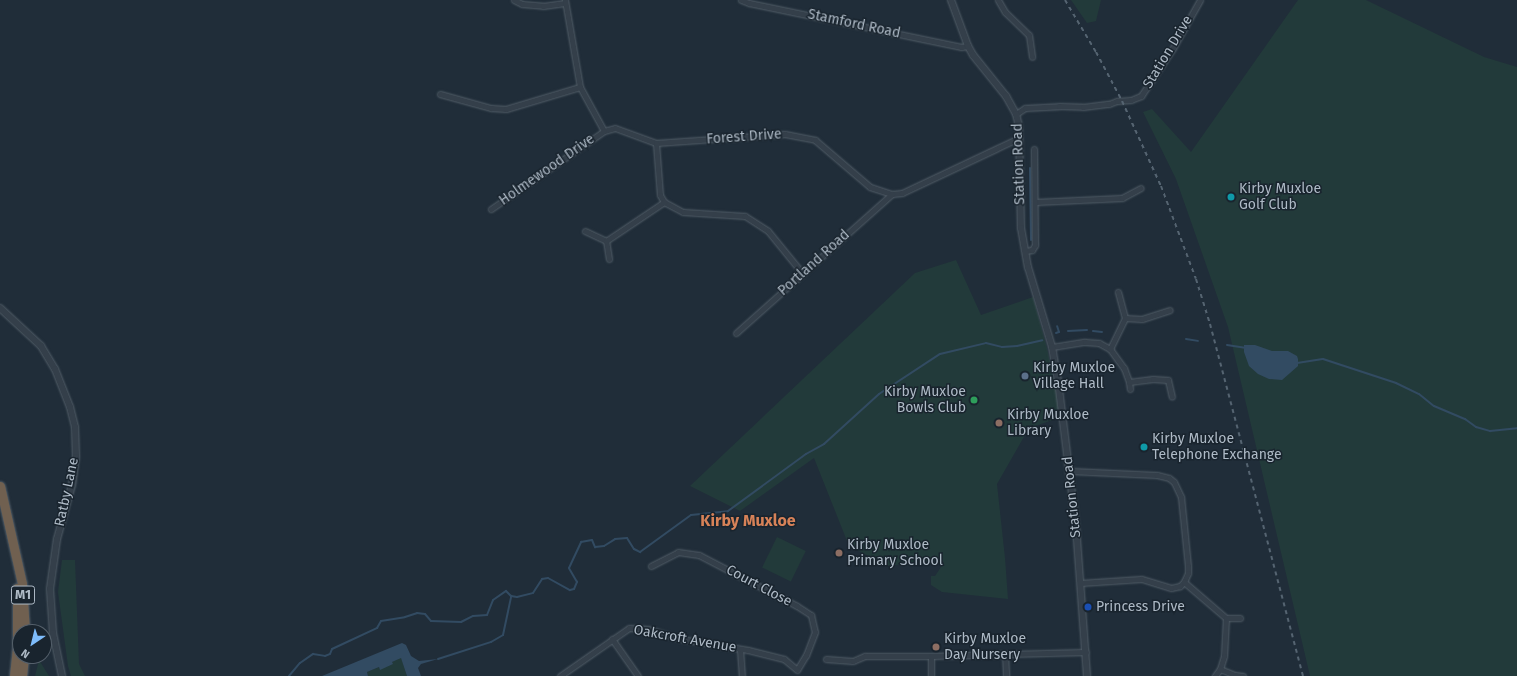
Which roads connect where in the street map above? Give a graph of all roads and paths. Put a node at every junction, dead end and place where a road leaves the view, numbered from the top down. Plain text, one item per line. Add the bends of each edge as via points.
1 (514, 0) edge
2 (741, 0) edge
3 (951, 0) edge
4 (998, 0) edge
5 (1200, 0) edge
6 (565, 2) edge
7 (968, 46) junction
8 (1032, 57) dead end
9 (580, 87) junction
10 (440, 94) dead end
11 (1016, 114) junction
12 (604, 131) junction
13 (1019, 138) junction
14 (656, 143) junction
15 (1034, 149) dead end
16 (1141, 188) dead end
17 (892, 194) junction
18 (664, 202) junction
19 (1035, 202) junction
20 (491, 209) dead end
21 (585, 232) dead end
22 (606, 241) junction
23 (1025, 251) junction
24 (609, 259) dead end
25 (803, 274) junction
26 (1118, 292) dead end
27 (0, 308) edge
28 (1170, 310) dead end
29 (1125, 318) junction
30 (736, 333) dead end
31 (1052, 347) junction
32 (1110, 349) junction
33 (1129, 382) junction
34 (1130, 389) dead end
35 (1172, 397) dead end
36 (1070, 471) junction
37 (0, 486) edge
38 (16, 558) junction
39 (651, 566) dead end
40 (1184, 582) junction
41 (1080, 583) junction
42 (1226, 618) junction
43 (1240, 618) dead end
44 (24, 624) edge
45 (612, 639) junction
46 (740, 649) junction
47 (1086, 652) junction
48 (1005, 654) junction
49 (931, 656) junction
50 (826, 659) dead end
51 (23, 664) edge
52 (1220, 669) junction
53 (796, 670) junction
54 (14, 676) edge
55 (22, 676) edge
56 (62, 676) edge
57 (560, 676) edge
58 (638, 676) edge
59 (742, 676) edge
60 (798, 676) edge
61 (931, 676) edge
62 (1006, 676) edge
63 (1087, 676) edge
64 (1215, 676) edge
65 (1243, 676) edge

1 - 6 street via 522,4 543,6
2 - 7 street, Stamford Road via 961,47
3 - 7 street, Station Road
4 - 8 street via 1005,12 1029,34
5 - 11 street, Station Drive via 1173,48 1141,96 1131,100 1083,107 1025,108
6 - 9 street
7 - 11 street, Station Road via 1006,96
9 - 10 street via 506,109 492,108
9 - 12 street
11 - 13 street, Station Road
12 - 14 street, Forest Drive via 615,128
12 - 20 street, Holmewood Drive
13 - 17 street via 902,193
13 - 23 street, Station Road via 1021,228
14 - 17 street, Forest Drive via 785,134 815,140 870,186
14 - 18 street via 660,195
15 - 19 street, Station Road
16 - 19 street via 1122,198
17 - 25 street, Portland Road
18 - 22 street
18 - 25 street via 683,212 745,216 768,231
19 - 23 street, Station Road via 1035,245 1032,250
21 - 22 street
22 - 24 street
23 - 31 street, Station Road
25 - 30 street, Portland Road
26 - 29 street
27 - 56 street, Ratby Lane via 40,346 55,369 70,407 74,427 76,457 72,486 57,539 50,589 53,633
28 - 29 street via 1142,319
29 - 32 street
31 - 32 street via 1085,342 1099,343
31 - 36 street, Station Road
32 - 33 street via 1118,357
33 - 34 street
33 - 35 street via 1168,380
36 - 40 street via 1157,475 1174,482 1181,497 1188,566
36 - 41 street, Station Road
37 - 38 highway, M1
38 - 44 highway, M1 via 22,584
38 - 54 highway, M1 via 18,620
39 - 53 street, Court Close via 678,552 699,555 811,615 815,632 806,655
40 - 41 street via 1171,588 1141,579
40 - 42 street
41 - 47 street, Station Road
42 - 43 street
42 - 52 street via 1224,656
45 - 46 street, Oakcroft Avenue via 629,628 648,629 681,639
45 - 57 street, Oakcroft Avenue
45 - 58 street
46 - 53 street, Oakcroft Avenue via 784,659
46 - 59 street
47 - 48 street
47 - 63 street, Station Road
48 - 49 street
48 - 62 street
49 - 50 street via 865,656 853,661
49 - 61 street
51 - 55 highway
52 - 64 street
52 - 65 street
53 - 60 street

